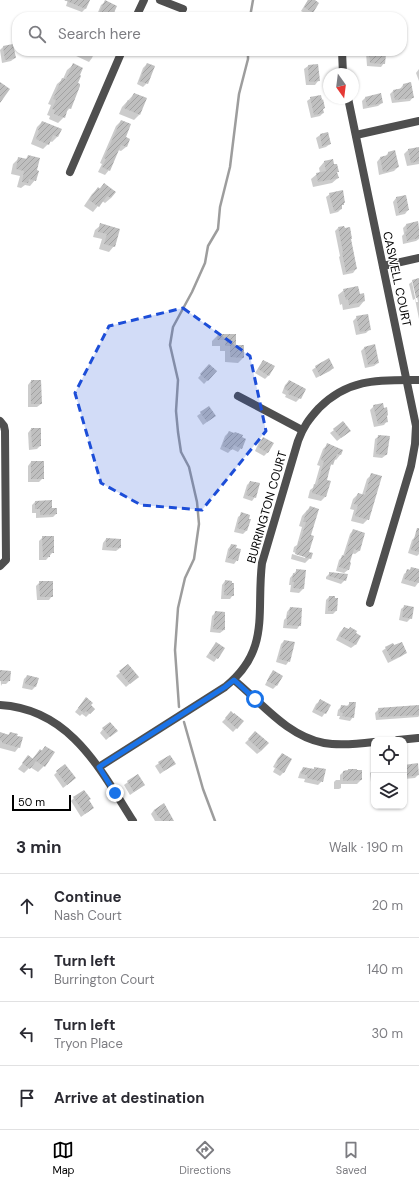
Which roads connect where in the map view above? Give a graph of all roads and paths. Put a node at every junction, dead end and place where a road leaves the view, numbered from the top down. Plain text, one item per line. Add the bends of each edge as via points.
1 (144, 0) edge
2 (160, 0) edge
3 (183, 10) dead end
4 (138, 12) edge
5 (120, 56) edge
6 (342, 56) edge
7 (343, 68) edge
8 (349, 104) edge
9 (419, 121) edge
10 (356, 135) junction
11 (70, 172) dead end
12 (419, 258) edge
13 (383, 266) junction
14 (405, 380) junction
15 (419, 380) edge
16 (238, 396) dead end
17 (0, 421) edge
18 (302, 430) junction
19 (3, 563) edge
20 (370, 603) dead end
21 (234, 680) junction
22 (0, 705) edge
23 (418, 738) edge
24 (407, 739) edge
25 (371, 742) edge
26 (99, 767) junction
27 (133, 821) edge

1 - 4 street
2 - 3 street
5 - 11 street
6 - 7 street
8 - 10 street, CASWELL COURT
9 - 10 street
10 - 13 street, CASWELL COURT
12 - 13 street
13 - 14 street, CASWELL COURT
14 - 15 street, BURRINGTON COURT
14 - 18 street, BURRINGTON COURT via 376,381 345,388 326,400
14 - 20 street, CASWELL COURT via 416,426 415,444 411,466
16 - 18 street
17 - 19 street via 5,432
18 - 21 street, BURRINGTON COURT via 262,563 257,641 249,660
21 - 25 street via 283,723 302,736 331,744
21 - 26 street, BURRINGTON COURT
22 - 26 street via 22,708 55,723 83,747
23 - 24 street
26 - 27 street

